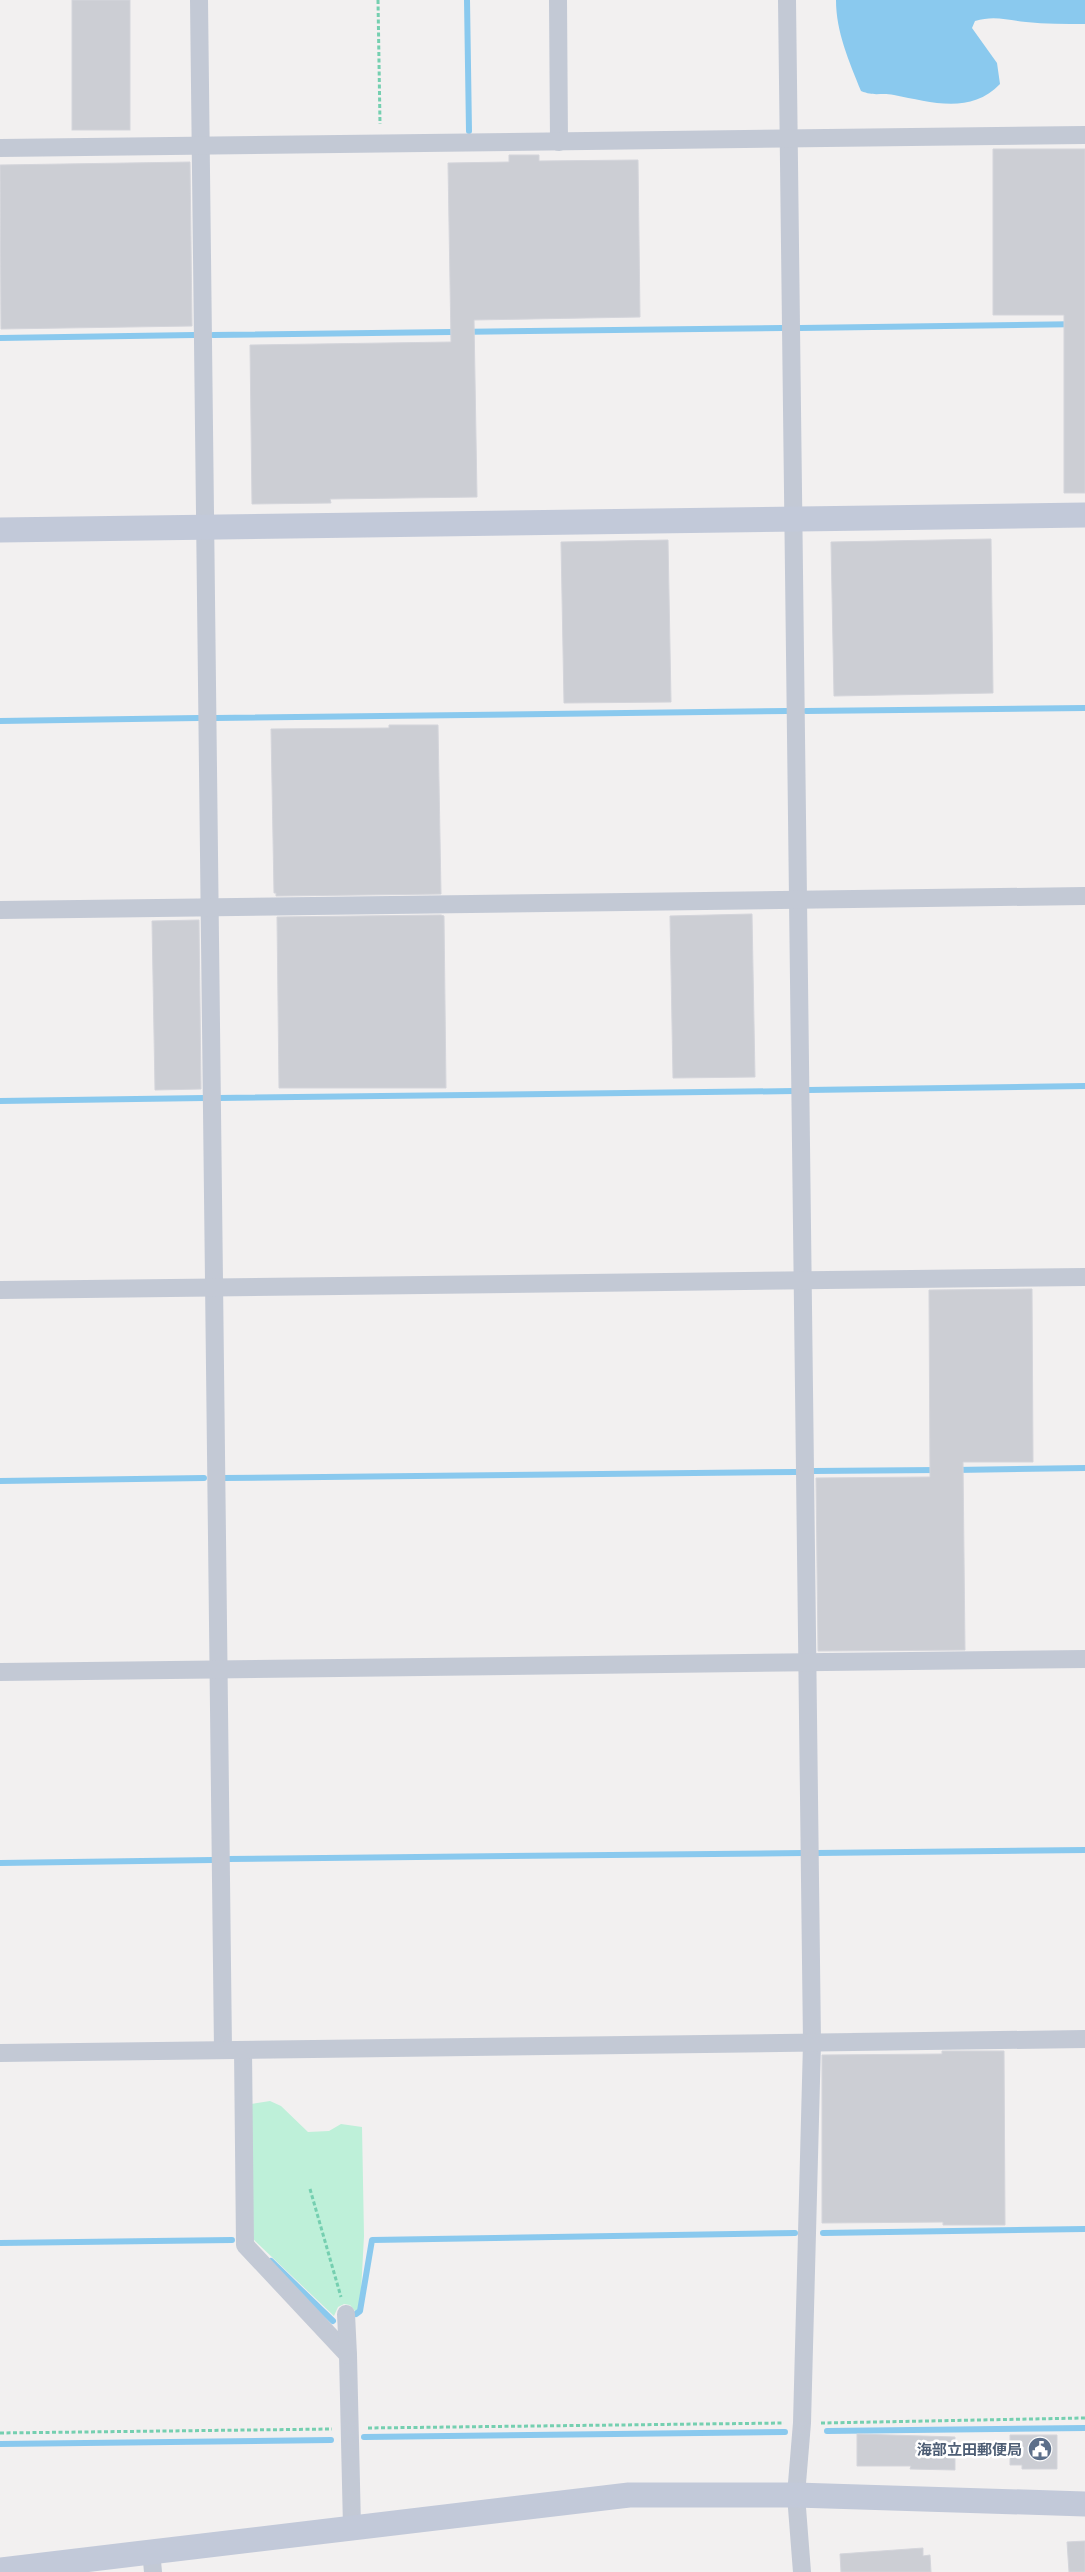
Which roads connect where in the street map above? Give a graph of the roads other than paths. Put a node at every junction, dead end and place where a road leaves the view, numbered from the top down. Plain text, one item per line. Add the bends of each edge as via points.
1 (199, 0) edge
2 (558, 0) edge
3 (787, 0) edge
4 (1085, 135) edge
5 (789, 139) junction
6 (560, 142) junction
7 (202, 146) junction
8 (0, 148) edge
9 (1085, 515) edge
10 (794, 519) junction
11 (205, 527) junction
12 (0, 530) edge
13 (1085, 896) edge
14 (799, 900) junction
15 (209, 908) junction
16 (0, 910) edge
17 (1085, 1277) edge
18 (803, 1280) junction
19 (214, 1287) junction
20 (0, 1290) edge
21 (1085, 1659) edge
22 (808, 1663) junction
23 (219, 1669) junction
24 (0, 1672) edge
25 (1085, 2039) edge
26 (812, 2043) junction
27 (224, 2050) junction
28 (243, 2050) junction
29 (0, 2052) edge
30 (346, 2314) road end
31 (348, 2355) junction
32 (796, 2495) junction
33 (1085, 2504) edge
34 (352, 2527) junction
35 (152, 2561) edge
36 (0, 2570) edge
37 (802, 2572) edge

1 - 7 street
2 - 6 street
3 - 5 street
4 - 5 street
5 - 6 street
5 - 10 street
6 - 7 street
7 - 8 street
7 - 11 street
9 - 10 street
10 - 11 street
10 - 14 street
11 - 12 street
11 - 15 street
13 - 14 street
14 - 15 street
14 - 18 street
15 - 16 street
15 - 19 street
17 - 18 street
18 - 19 street
18 - 22 street
19 - 20 street
19 - 23 street
21 - 22 street
22 - 23 street
22 - 26 street
23 - 24 street
23 - 27 street
25 - 26 street
26 - 28 street
26 - 32 street via 802,2423
27 - 28 street
27 - 29 street
28 - 31 street via 245,2245
30 - 31 street
31 - 34 street
32 - 33 street
32 - 34 street via 629,2494
32 - 37 street
34 - 35 street
35 - 36 street

